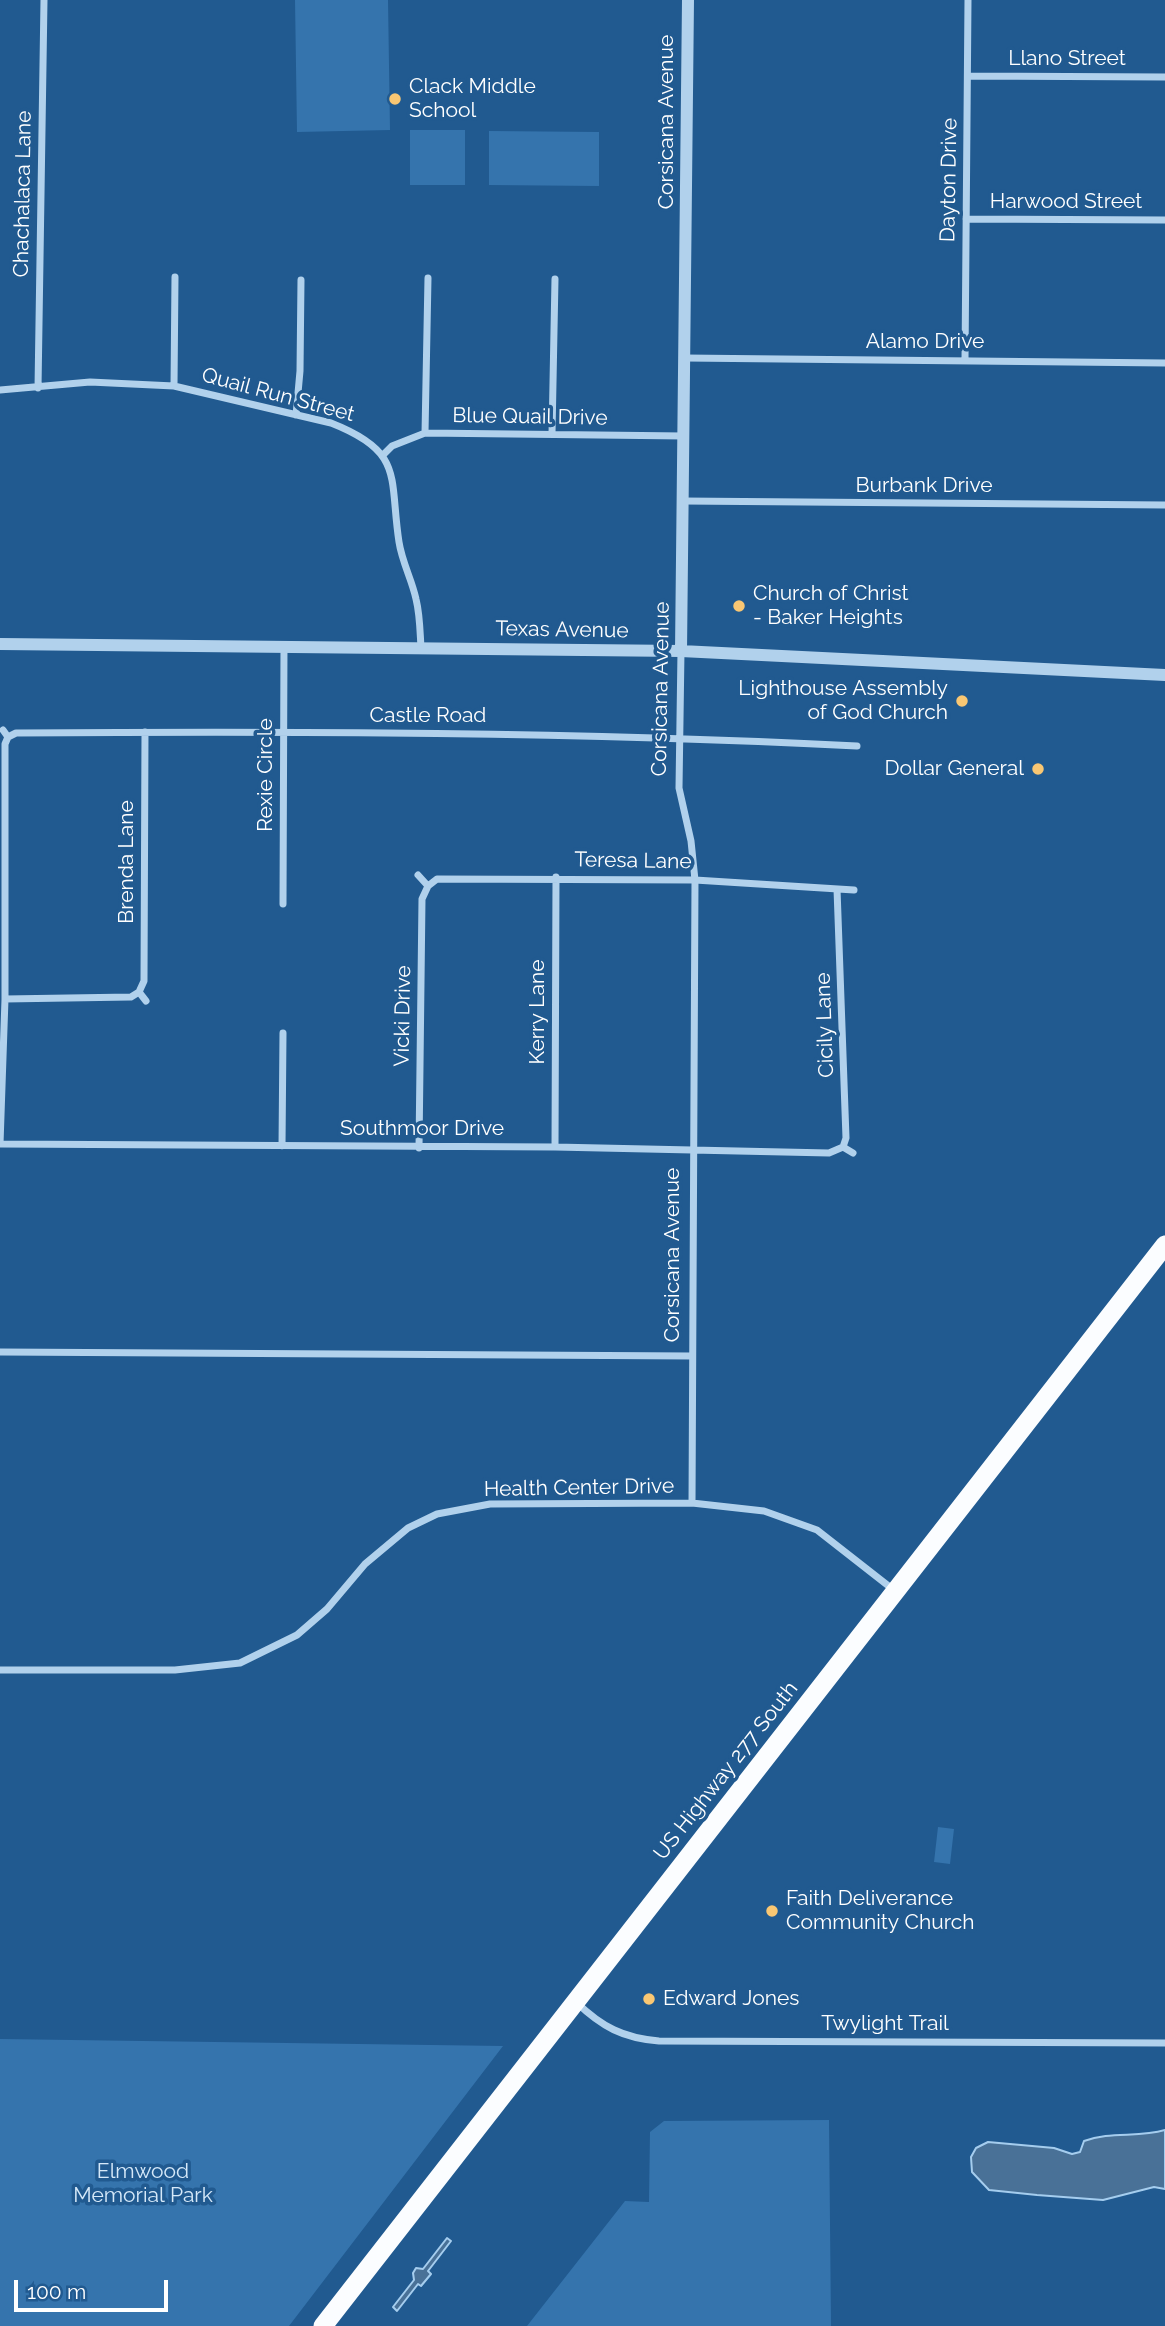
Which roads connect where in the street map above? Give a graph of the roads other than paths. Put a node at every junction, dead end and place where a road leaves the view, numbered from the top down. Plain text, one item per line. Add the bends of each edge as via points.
1 (44, 0) edge
2 (688, 0) edge
3 (968, 0) edge
4 (968, 76) junction
5 (1165, 77) edge
6 (966, 219) junction
7 (1165, 220) edge
8 (175, 277) dead end
9 (428, 278) dead end
10 (555, 279) dead end
11 (301, 280) dead end
12 (684, 358) junction
13 (965, 360) junction
14 (1165, 363) edge
15 (174, 386) junction
16 (38, 388) junction
17 (0, 390) edge
18 (296, 415) junction
19 (425, 433) junction
20 (552, 435) junction
21 (684, 436) junction
22 (383, 455) junction
23 (683, 501) junction
24 (1165, 505) edge
25 (0, 644) edge
26 (284, 646) junction
27 (421, 648) junction
28 (681, 651) junction
29 (1165, 675) edge
30 (145, 732) junction
31 (283, 733) junction
32 (678, 737) junction
33 (858, 746) dead end
34 (418, 875) dead end
35 (556, 877) junction
36 (695, 880) junction
37 (428, 886) junction
38 (837, 889) junction
39 (854, 890) dead end
40 (283, 904) dead end
41 (139, 992) junction
42 (5, 999) junction
43 (146, 1001) dead end
44 (283, 1034) dead end
45 (0, 1144) edge
46 (282, 1146) junction
47 (555, 1147) junction
48 (843, 1147) junction
49 (419, 1148) junction
50 (693, 1150) junction
51 (853, 1153) dead end
52 (1165, 1245) edge
53 (0, 1352) edge
54 (692, 1356) junction
55 (692, 1503) junction
56 (895, 1591) junction
57 (0, 1670) edge
58 (575, 2002) junction
59 (1165, 2043) edge
60 (323, 2326) edge

1 - 16 street, Chachalaca Lane
2 - 12 street, Corsicana Avenue
3 - 4 street, Dayton Drive
4 - 5 street, Llano Street
4 - 6 street, Dayton Drive
6 - 7 street, Harwood Street
6 - 13 street, Dayton Drive
8 - 15 street
9 - 19 street
10 - 20 street
11 - 18 street
12 - 13 street, Alamo Drive
12 - 21 street, Corsicana Avenue
13 - 14 street, Alamo Drive
15 - 16 street, Quail Run Street via 90,382
15 - 18 street, Quail Run Street
16 - 17 street, Quail Run Street
18 - 22 street, Quail Run Street via 355,432
19 - 20 street, Blue Quail Drive
19 - 22 street, Blue Quail Drive via 392,446
20 - 21 street, Blue Quail Drive
21 - 23 street, Corsicana Avenue
22 - 27 street, Quail Run Street via 396,487 400,544 416,599
23 - 24 street, Burbank Drive
23 - 28 street, Corsicana Avenue
25 - 26 street, Texas Avenue
26 - 27 street, Texas Avenue
26 - 31 street, Rexie Circle
27 - 28 street, Texas Avenue
28 - 29 street, Texas Avenue
28 - 32 street, Corsicana Avenue
30 - 31 street, Castle Road
30 - 41 street, Brenda Lane via 144,981
30 - 42 street, Castle Road via 6,733
31 - 32 street, Castle Road
31 - 40 street, Rexie Circle
32 - 33 street, Castle Road
32 - 36 street, Corsicana Avenue via 679,788
34 - 37 street
35 - 36 street, Teresa Lane
35 - 37 street, Teresa Lane via 437,879
35 - 47 street, Kerry Lane
36 - 38 street, Teresa Lane
36 - 50 street, Corsicana Avenue
37 - 49 street, Vicki Drive via 422,899
38 - 39 street, Teresa Lane
38 - 48 street, Cicily Lane
41 - 42 street via 131,997
41 - 43 street
42 - 45 street
44 - 46 street
45 - 46 street, Southmoor Drive
46 - 49 street, Southmoor Drive
47 - 49 street, Southmoor Drive
47 - 50 street, Southmoor Drive
48 - 50 street, Southmoor Drive via 829,1153
48 - 51 street
50 - 54 street, Corsicana Avenue
52 - 56 highway, US Highway 277 South
53 - 54 street
54 - 55 street, Corsicana Avenue
55 - 56 street, Health Center Drive via 731,1505 792,1519 817,1530
55 - 57 street, Health Center Drive via 490,1504 437,1514 384,1545 298,1635 240,1663 175,1670
56 - 58 highway, US Highway 277 South
58 - 59 street, Twylight Trail via 615,2033 659,2041
58 - 60 highway, US Highway 277 South

